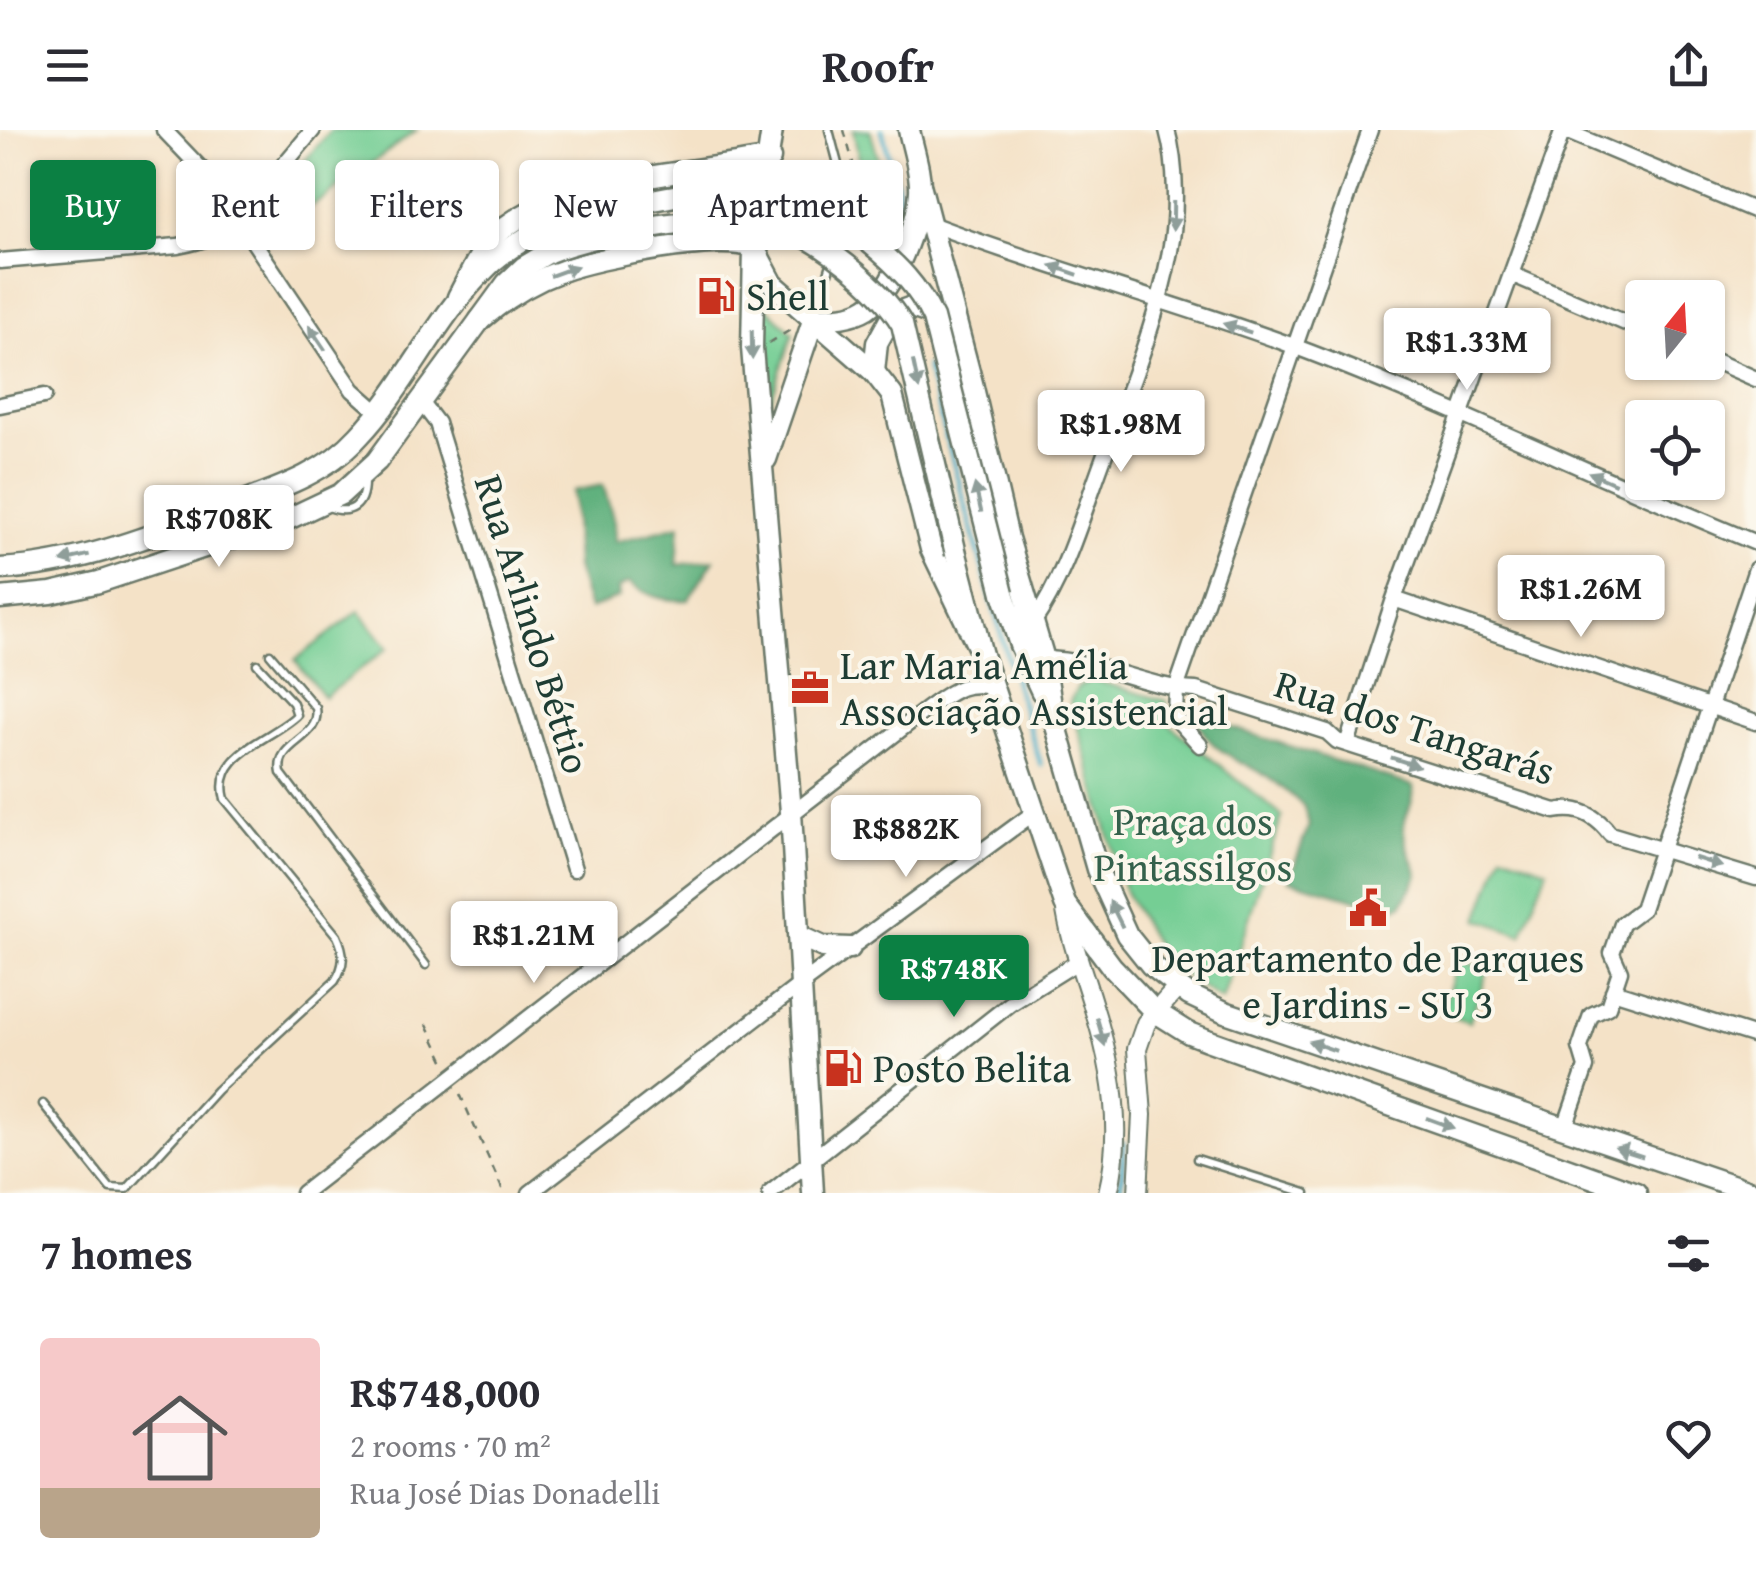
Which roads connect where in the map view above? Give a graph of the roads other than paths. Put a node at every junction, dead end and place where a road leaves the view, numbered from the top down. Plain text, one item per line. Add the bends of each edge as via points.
1 (164, 130) edge
2 (313, 130) edge
3 (772, 130) edge
4 (829, 130) edge
5 (910, 130) edge
6 (1166, 130) edge
7 (1370, 130) edge
8 (1563, 130) edge
9 (770, 158) joint
10 (193, 160) edge
11 (288, 160) edge
12 (760, 160) edge
13 (673, 176) edge
14 (920, 188) junction
15 (1756, 211) edge
16 (931, 224) junction
17 (176, 246) edge
18 (673, 249) edge
19 (260, 250) edge
20 (754, 250) edge
21 (755, 250) edge
22 (0, 261) edge
23 (1511, 274) junction
24 (458, 297) junction
25 (1156, 302) junction
26 (480, 320) junction
27 (805, 322) junction
28 (1625, 323) edge
29 (960, 338) junction
30 (1294, 347) junction
31 (1725, 365) edge
32 (874, 372) junction
33 (1756, 379) edge
34 (44, 396) dead end
35 (421, 402) junction
36 (0, 405) edge
37 (378, 412) junction
38 (1461, 414) junction
39 (761, 476) junction
40 (1756, 543) edge
41 (0, 569) edge
42 (1756, 569) edge
43 (1394, 598) junction
44 (3, 599) edge
45 (1033, 623) junction
46 (270, 654) dead end
47 (982, 655) junction
48 (1044, 659) junction
49 (257, 664) dead end
50 (993, 688) junction
51 (1176, 689) junction
52 (1710, 708) junction
53 (1052, 712) junction
54 (1756, 722) edge
55 (1348, 744) junction
56 (1200, 745) dead end
57 (791, 812) junction
58 (1036, 812) junction
59 (1664, 848) junction
60 (574, 869) dead end
61 (1756, 878) edge
62 (1065, 904) junction
63 (799, 936) junction
64 (850, 948) junction
65 (1079, 962) junction
66 (426, 965) dead end
67 (802, 984) junction
68 (1184, 991) junction
69 (1614, 991) junction
70 (1154, 1011) junction
71 (1756, 1036) edge
72 (43, 1104) dead end
73 (1564, 1130) junction
74 (1197, 1160) dead end
75 (812, 1161) junction
76 (303, 1193) edge
77 (530, 1193) edge
78 (770, 1193) edge
79 (813, 1193) edge
80 (1108, 1193) edge
81 (1138, 1193) edge
82 (1306, 1193) edge
83 (1636, 1193) edge
84 (1755, 1193) edge

1 - 10 street
2 - 11 street
3 - 9 main road
4 - 27 lane via 844,205 836,251
5 - 14 main road
6 -> 25 street via 1173,226
7 - 30 street
8 - 15 street
8 - 23 street
9 - 12 main road
13 - 24 main road via 530,210 495,236
14 - 16 main road
14 - 27 main road via 906,244 878,298 854,314
25 -> 16 street
16 - 29 main road
17 - 22 street
26 -> 18 main road via 502,300 561,271
37 -> 19 street via 352,390
20 -> 39 main road via 752,348
21 - 27 main road
23 - 28 street
23 - 38 street
24 - 37 main road
53 -> 24 main road, bridge via 1002,592 934,318 912,282 870,243 790,195 754,188 701,191 596,211 538,231 489,264
30 -> 25 street
25 - 45 street via 1067,558
26 - 35 main road
26 -> 47 main road, bridge via 516,274 549,252 605,235 750,221 789,230 838,261 886,300 902,324
27 - 32 main road
27 - 39 main road
29 - 32 main road via 925,309 902,309 881,332
29 - 45 main road
30 - 38 street
30 - 51 street
31 - 33 street
32 - 47 main road via 899,414 931,550
34 - 36 street
35 - 44 main road via 363,476 323,504 99,582
35 - 60 street, Rua Arlindo Béttio via 436,423
37 -> 41 main road via 337,458 295,481 86,556
40 -> 38 street
38 - 43 street
39 - 57 main road
42 - 52 street
43 - 52 street
43 - 55 street
45 - 48 main road
46 - 66 lane via 318,716 316,726 282,754 280,773
47 - 50 main road
48 - 51 street, Rua dos Tangarás via 1095,664
48 - 53 main road
49 - 72 lane via 294,703 297,715 235,758 222,786 225,799 337,936 341,971 216,1090 127,1189 110,1188
50 - 57 street via 969,683 952,691
50 - 58 main road
51 - 55 street, Rua dos Tangarás via 1196,690
51 - 56 street via 1175,717
52 - 54 street
52 - 59 street
68 -> 53 main road via 1151,965 1114,911
55 -> 59 street, Rua dos Tangarás via 1555,811 1567,808 1599,819 1610,834
57 - 63 main road
57 - 76 street
58 - 62 main road
58 - 64 street
59 -> 61 street, Rua dos Tangarás
59 - 69 street via 1642,909 1622,924 1612,954 1620,971
62 - 65 street
62 - 70 main road
63 - 64 main road via 822,947
63 - 67 main road
64 - 67 street
65 - 75 street via 1010,1004
65 -> 80 street via 1109,1061 1116,1152
67 - 75 main road
67 - 77 street
68 - 70 street
73 -> 68 main road via 1226,1012
69 - 71 street
69 - 73 street via 1608,1007 1590,1014 1580,1046 1586,1067
70 - 81 street via 1137,1049
70 -> 83 main road via 1207,1040
84 -> 73 main road
74 - 82 lane
75 - 78 street
75 - 79 main road

